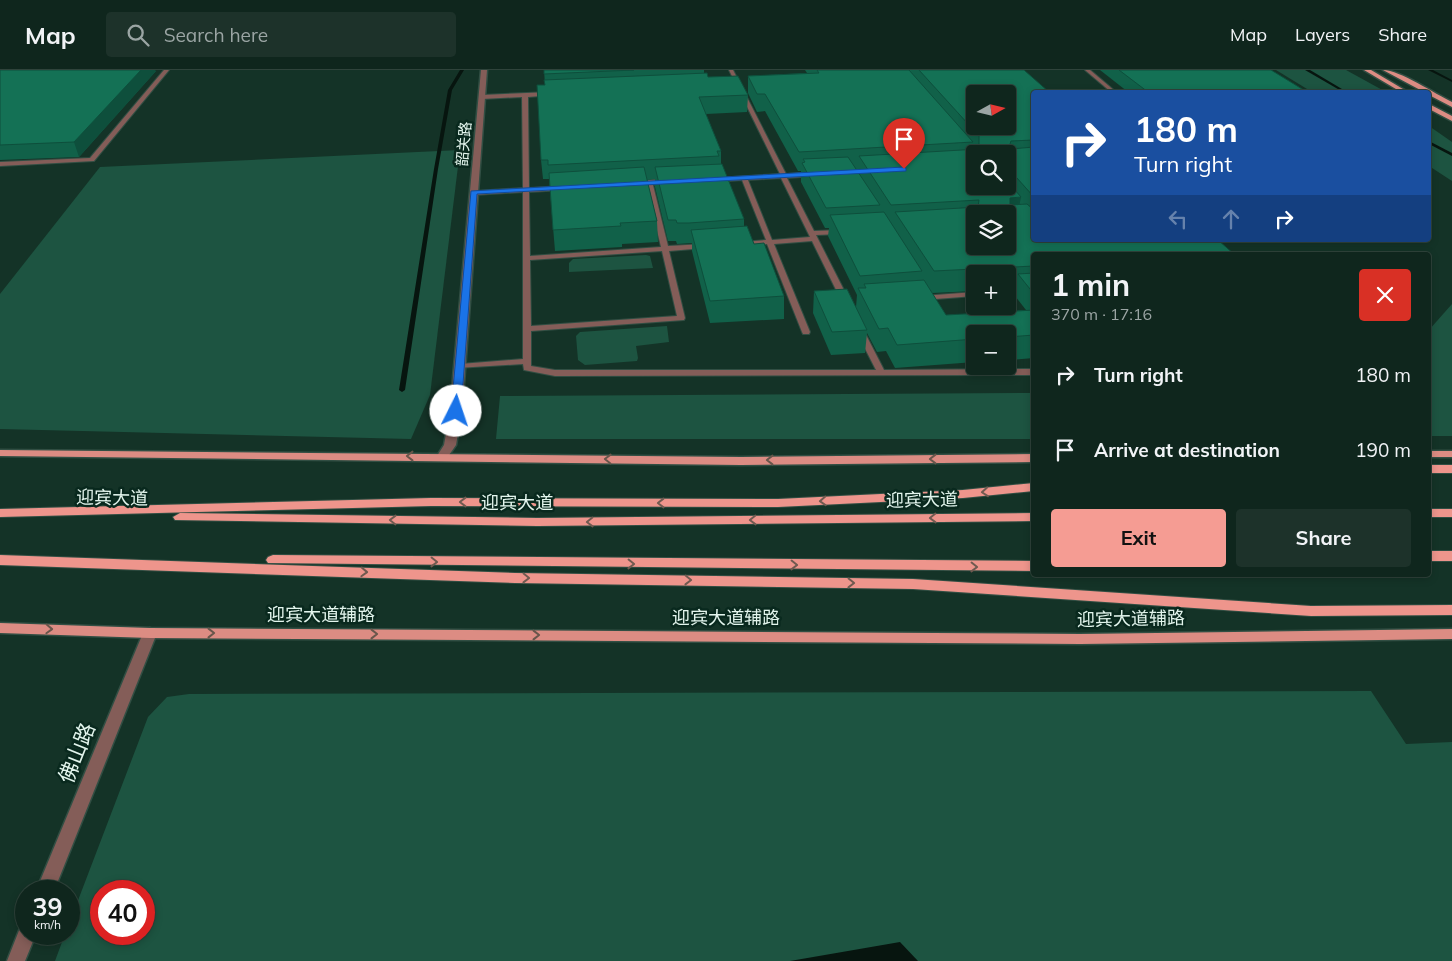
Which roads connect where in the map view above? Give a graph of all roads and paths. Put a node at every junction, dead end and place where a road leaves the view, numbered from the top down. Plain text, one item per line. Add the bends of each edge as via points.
1 (168, 70) edge
2 (484, 70) edge
3 (731, 70) edge
4 (1087, 70) edge
5 (1366, 70) edge
6 (1386, 70) edge
7 (738, 85) junction
8 (748, 85) edge
9 (728, 86) edge
10 (1112, 90) edge
11 (1401, 90) edge
12 (1423, 90) edge
13 (554, 94) edge
14 (1431, 94) edge
15 (525, 95) junction
16 (482, 97) junction
17 (1452, 105) edge
18 (1431, 107) edge
19 (1452, 120) edge
20 (0, 164) edge
21 (822, 174) edge
22 (783, 176) junction
23 (744, 178) junction
24 (706, 180) edge
25 (678, 182) edge
26 (649, 183) junction
27 (630, 184) edge
28 (573, 187) edge
29 (526, 190) junction
30 (474, 192) junction
31 (849, 231) edge
32 (813, 236) junction
33 (770, 242) junction
34 (732, 244) edge
35 (713, 246) edge
36 (665, 249) junction
37 (526, 258) junction
38 (924, 290) edge
39 (1031, 290) edge
40 (1016, 291) edge
41 (966, 295) edge
42 (928, 297) junction
43 (910, 299) edge
44 (855, 302) edge
45 (846, 303) junction
46 (850, 311) edge
47 (855, 320) edge
48 (527, 329) junction
49 (806, 332) dead end
50 (527, 361) junction
51 (460, 366) junction
52 (881, 372) junction
53 (1031, 372) edge
54 (0, 453) edge
55 (1431, 454) edge
56 (1452, 454) edge
57 (443, 456) junction
58 (1031, 458) edge
59 (1431, 469) edge
60 (1452, 469) edge
61 (1031, 487) edge
62 (1431, 513) edge
63 (1452, 513) edge
64 (0, 514) edge
65 (1031, 517) edge
66 (1431, 556) edge
67 (1452, 556) edge
68 (0, 559) edge
69 (1031, 566) edge
70 (1452, 610) edge
71 (0, 628) edge
72 (150, 633) junction
73 (1452, 634) edge
74 (49, 880) edge
75 (23, 945) edge
76 (16, 961) edge

1 - 20 lane via 92,160
2 - 16 street, 韶关路
3 - 7 lane
4 - 10 lane
5 - 11 main road
6 - 12 main road
7 - 8 lane
7 - 9 lane
7 - 22 lane
13 - 15 lane
14 - 17 main road
15 - 16 lane
15 - 29 lane
16 - 30 street, 韶关路
18 - 19 main road
21 - 22 lane
22 - 23 lane
22 - 32 lane
23 - 24 lane
23 - 33 lane
25 - 26 lane
26 - 27 lane
26 - 36 lane
28 - 29 lane
29 - 30 lane
29 - 37 lane
30 - 51 street, 韶关路
31 - 32 lane
32 - 33 lane
32 - 45 lane
33 - 34 lane
33 - 49 lane
35 - 36 lane
36 - 37 lane
36 - 48 lane via 682,318
37 - 48 lane
38 - 42 lane
39 - 40 lane
41 - 42 lane
42 - 43 lane
44 - 45 lane
45 - 46 lane
47 - 52 lane
48 - 50 lane
50 - 51 lane
50 - 52 lane via 527,368 555,373
51 - 57 street, 韶关路 via 450,445
52 - 53 lane
57 -> 54 main road
55 - 56 main road
58 -> 57 main road via 741,460
59 - 60 highway
61 -> 64 highway via 778,503 431,502
62 - 63 highway
65 -> 64 highway, 迎宾大道 via 537,522
66 - 67 highway
68 -> 69 highway
68 -> 70 highway via 515,578 913,584 1311,611
71 -> 72 main road, 迎宾大道辅路
72 -> 73 main road, 迎宾大道辅路 via 1080,639
72 - 74 street, 佛山路
75 - 76 street

